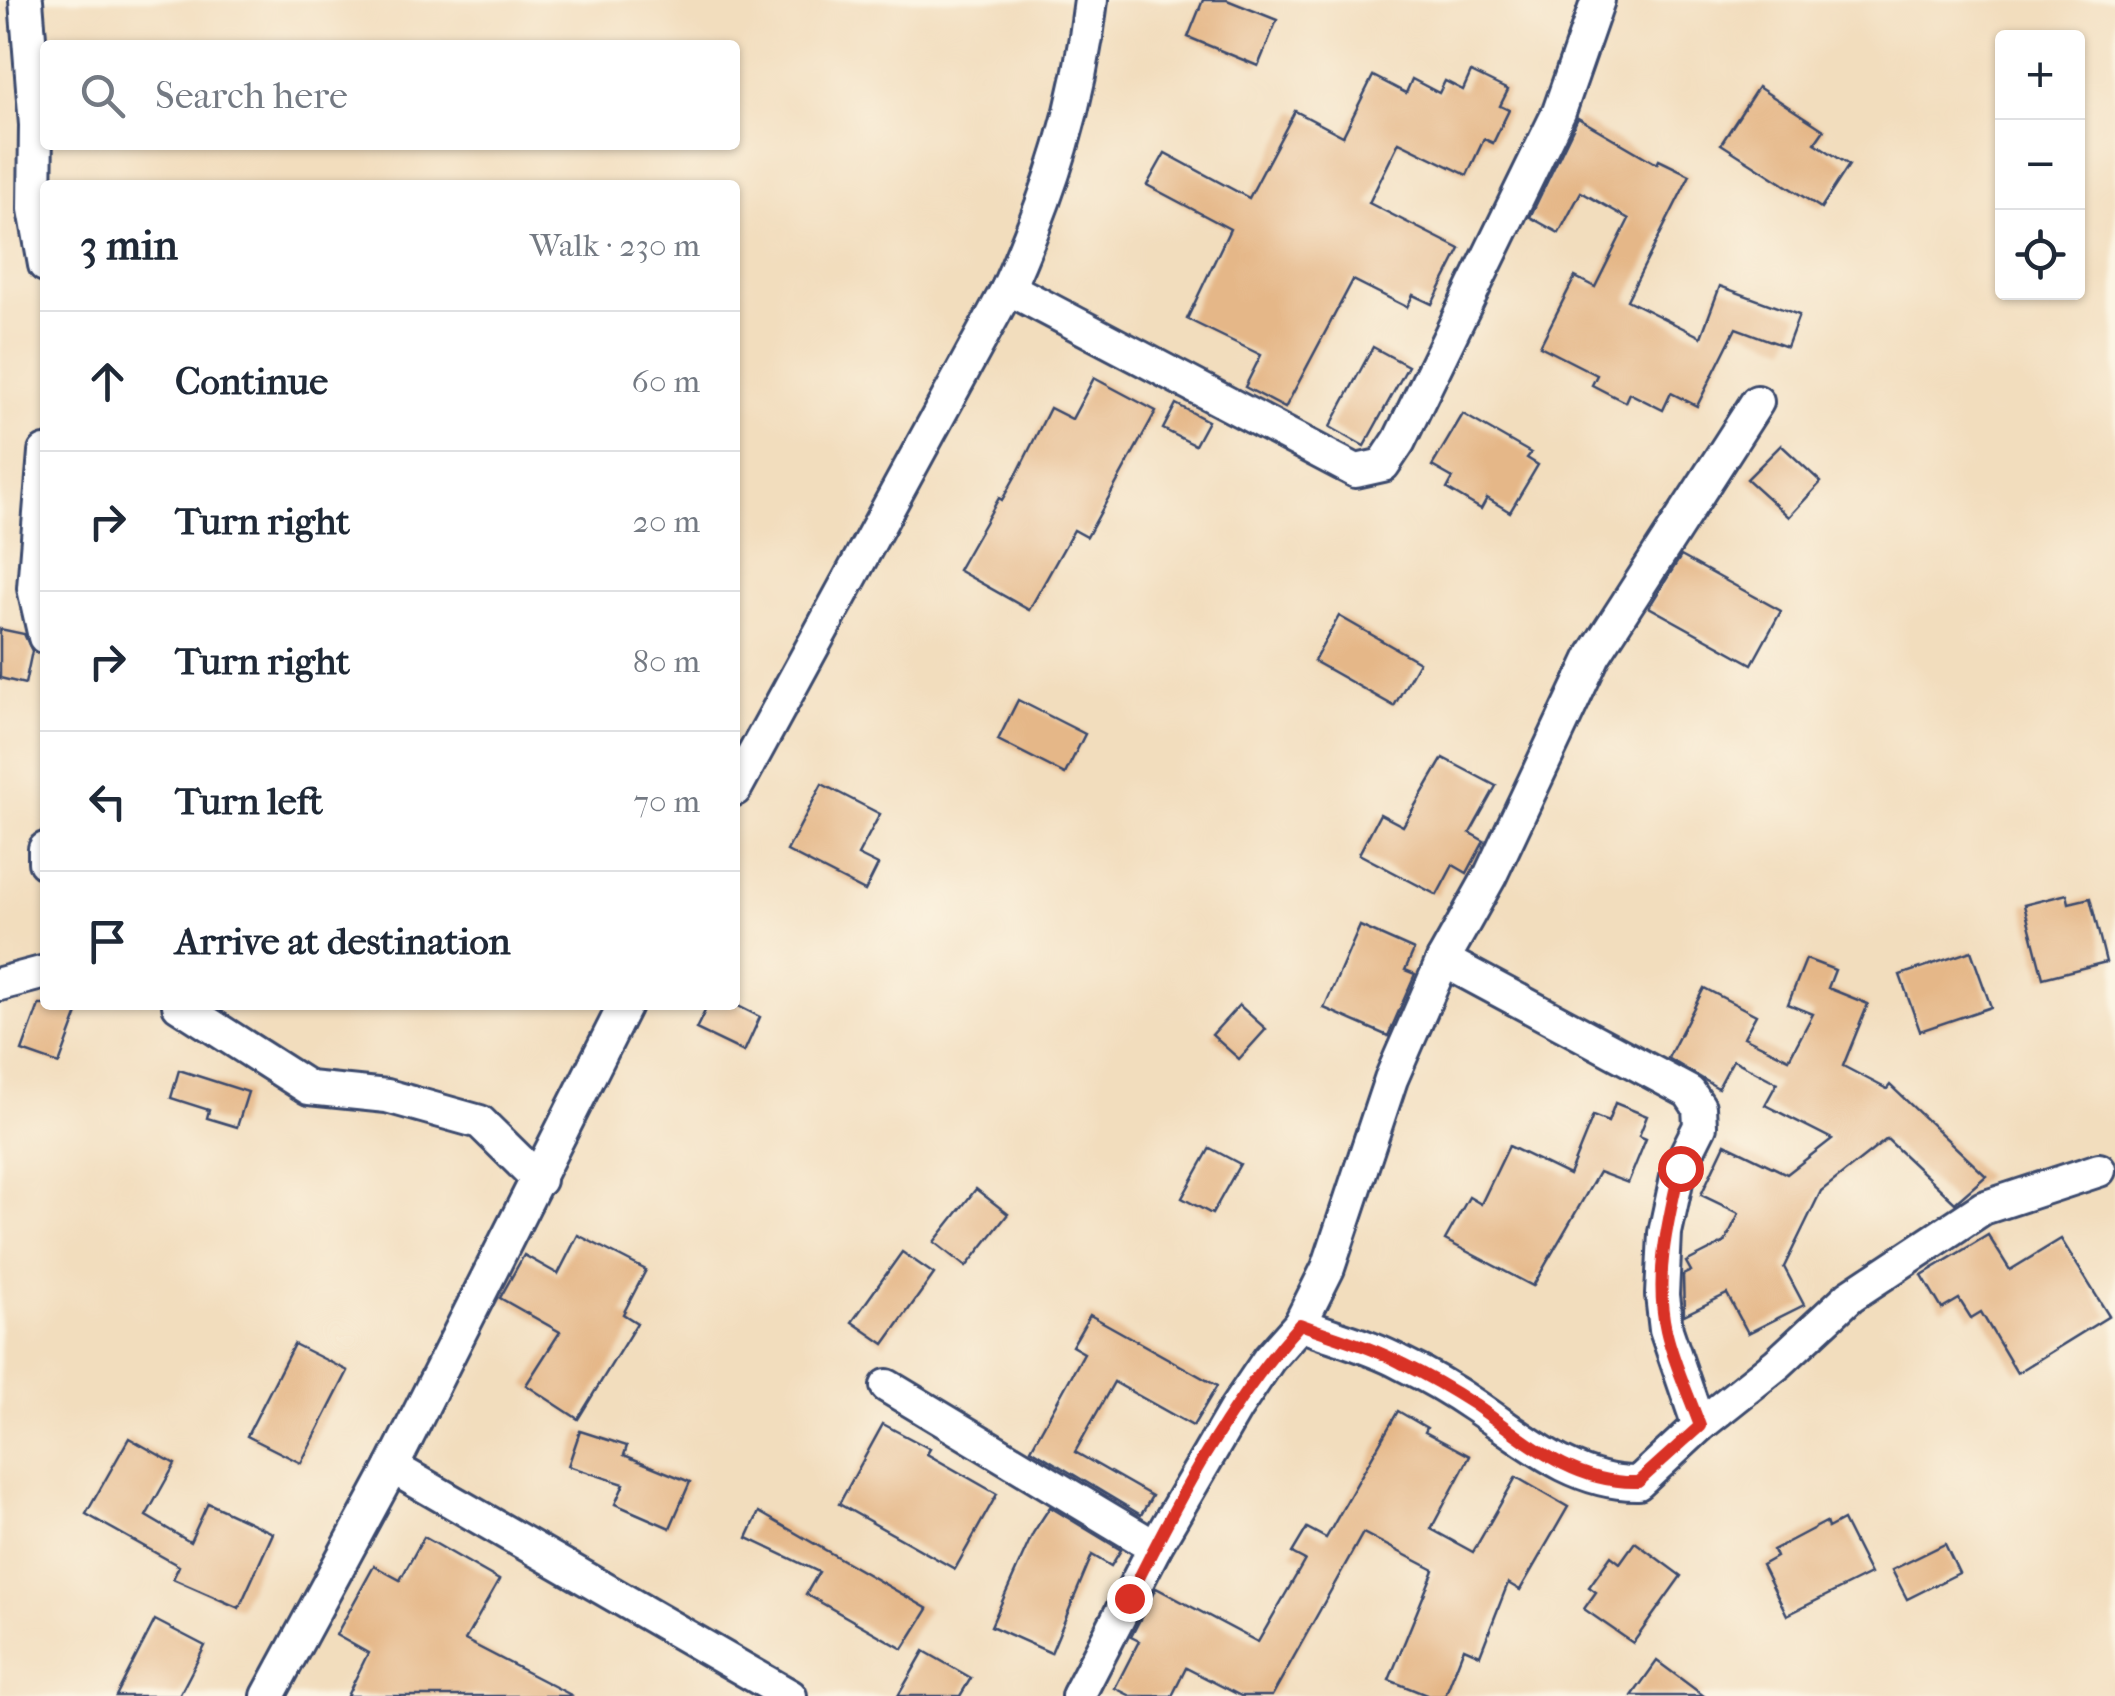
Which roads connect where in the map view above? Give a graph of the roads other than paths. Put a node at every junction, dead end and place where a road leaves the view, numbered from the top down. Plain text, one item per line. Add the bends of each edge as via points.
1 (26, 0) edge
2 (1091, 0) edge
3 (1598, 0) edge
4 (40, 234) edge
5 (1008, 288) junction
6 (1757, 402) dead end
7 (40, 514) edge
8 (40, 615) edge
9 (740, 779) edge
10 (1443, 960) junction
11 (40, 973) edge
12 (0, 984) edge
13 (187, 1010) edge
14 (623, 1010) edge
15 (2099, 1170) dead end
16 (539, 1180) junction
17 (1300, 1324) junction
18 (887, 1386) dead end
19 (1700, 1426) junction
20 (392, 1467) junction
21 (1155, 1546) junction
22 (268, 1696) edge
23 (790, 1696) edge
24 (1078, 1696) edge

1 - 4 street
2 - 5 street via 1070,125
3 - 5 street via 1559,112 1384,465 1356,470
5 - 9 street
6 - 10 street via 1594,655
7 - 8 street via 34,588
10 - 17 street via 1390,1079 1328,1268
10 - 19 street via 1689,1092 1699,1108 1700,1126 1680,1168 1665,1233 1662,1295 1666,1330
11 - 12 street
13 - 16 street via 309,1088 387,1096 480,1122
14 - 16 street
15 - 19 street via 1983,1208 1850,1296
16 - 20 street
17 - 19 street via 1398,1361 1527,1443 1610,1483 1638,1482
17 - 21 street via 1236,1408
18 - 21 street
20 - 22 street
20 - 23 street
21 - 24 street

